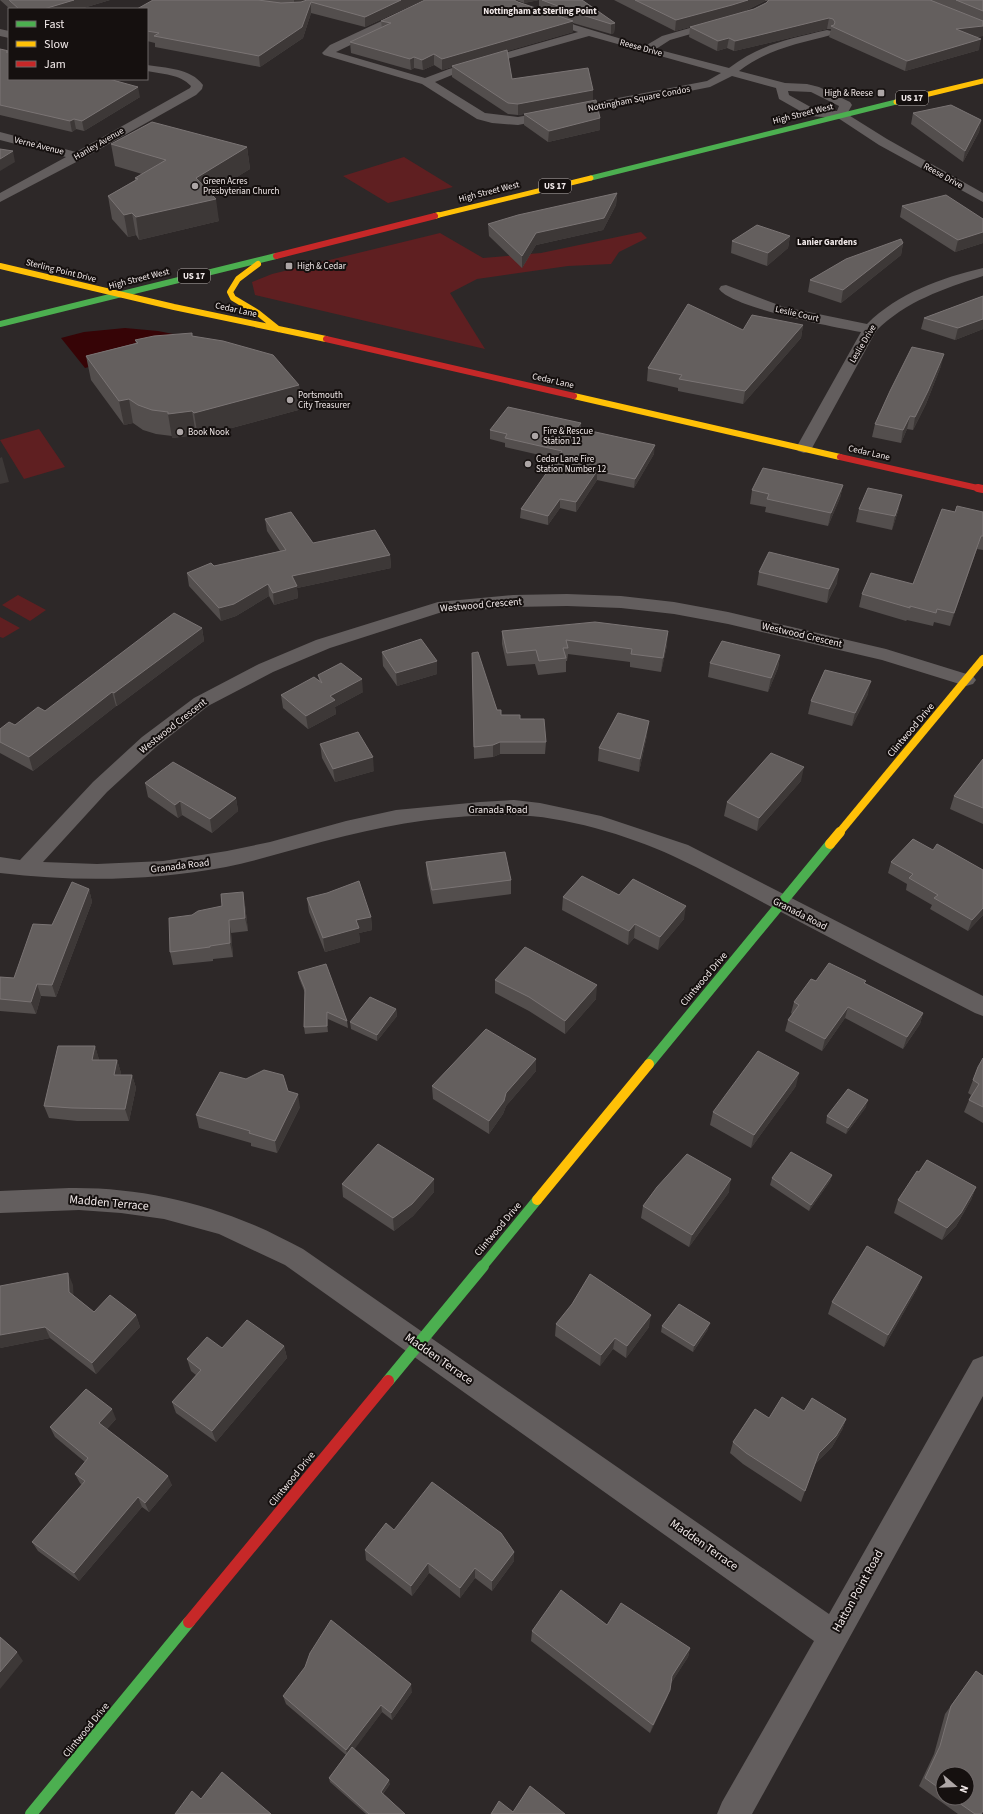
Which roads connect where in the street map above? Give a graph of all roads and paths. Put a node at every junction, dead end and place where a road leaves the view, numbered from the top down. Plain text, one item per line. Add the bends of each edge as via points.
1 (435, 0) edge
2 (503, 0) edge
3 (538, 5) dead end
4 (522, 9) junction
5 (726, 21) edge
6 (588, 33) junction
7 (827, 33) edge
8 (647, 49) junction
9 (148, 68) edge
10 (732, 72) junction
11 (426, 82) junction
12 (983, 82) edge
13 (782, 87) junction
14 (842, 115) junction
15 (0, 136) edge
16 (78, 156) junction
17 (0, 198) edge
18 (983, 198) edge
19 (269, 257) junction
20 (0, 266) edge
21 (983, 272) edge
22 (726, 289) dead end
23 (118, 294) junction
24 (0, 324) edge
25 (278, 329) junction
26 (870, 329) junction
27 (804, 448) junction
28 (983, 489) edge
29 (983, 659) edge
30 (966, 680) junction
31 (0, 865) edge
32 (25, 868) junction
33 (781, 904) junction
34 (983, 1007) edge
35 (6, 1204) edge
36 (418, 1344) junction
37 (983, 1369) edge
38 (833, 1636) junction
39 (31, 1814) edge
40 (734, 1814) edge

1 - 11 street, Nottingham Square Condos via 334,46 328,53
2 - 4 street, Reese Drive
3 - 4 street
4 - 6 street, Reese Drive
5 - 8 street via 666,38
6 - 8 street, Reese Drive
6 - 11 street via 453,71
7 - 10 street, Nottingham Square Condos via 764,50
8 - 10 street, Reese Drive
9 - 16 street, Hanley Avenue via 187,77 197,84 196,87 192,93
10 - 11 street, Nottingham Square Condos via 695,88 518,121 480,116
10 - 13 street, Reese Drive
12 - 14 main road, High Street West / US 17
13 - 14 street, Reese Drive via 783,97 813,113
13 - 14 street, Reese Drive via 812,88 846,105
14 - 18 street, Reese Drive via 883,142
14 - 19 main road, High Street West / US 17
15 - 16 street, Verne Avenue
16 - 17 street, Hanley Avenue
19 - 23 main road, High Street West / US 17
19 - 25 main road via 238,277 230,292 233,298
20 - 23 main road, Sterling Point Drive
21 - 26 street, Leslie Drive via 909,298 891,309
22 - 26 street, Leslie Court via 780,311
23 - 24 main road, High Street West / US 17
23 - 25 main road, Cedar Lane
25 - 27 main road, Cedar Lane
26 - 27 street, Leslie Drive
27 - 28 main road, Cedar Lane
29 - 30 main road, Clintwood Drive
30 - 32 street, Westwood Crescent via 886,655 674,608 621,602 567,600 513,601 438,608 322,644 266,668 201,702 149,742 100,787
30 - 33 main road, Clintwood Drive
31 - 32 street, Granada Road
32 - 33 street, Granada Road via 96,872 213,862 391,818 460,810 517,808 586,819 633,832 680,850
33 - 34 street, Granada Road
33 - 36 main road, Clintwood Drive
35 - 36 street, Madden Terrace via 40,1199 80,1199 137,1203 192,1214 244,1232 294,1257
36 - 38 street, Madden Terrace
36 - 39 main road, Clintwood Drive
37 - 38 street, Hatton Point Road
38 - 40 street, Hatton Point Road

